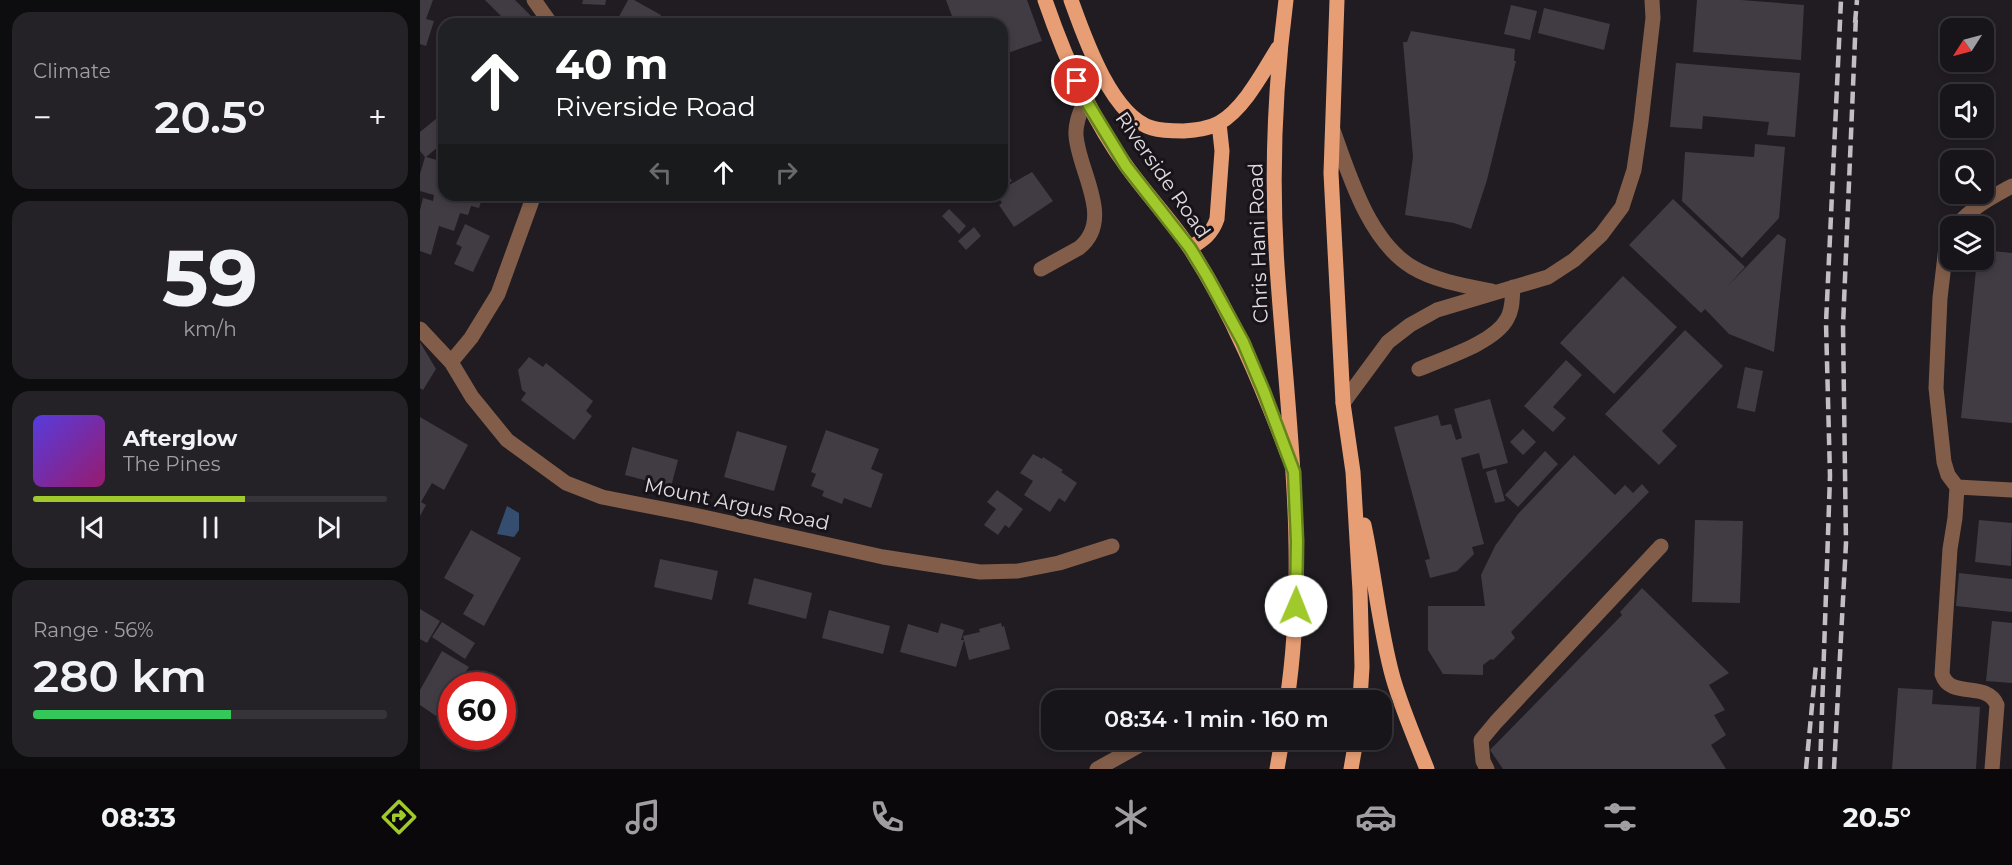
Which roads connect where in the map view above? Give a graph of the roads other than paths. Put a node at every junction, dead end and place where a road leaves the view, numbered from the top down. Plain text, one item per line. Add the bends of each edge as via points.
1 (534, 0) edge
2 (1045, 0) edge
3 (1071, 0) edge
4 (1286, 0) edge
5 (1337, 0) edge
6 (1652, 0) edge
7 (547, 18) edge
8 (1280, 46) junction
9 (1085, 99) junction
10 (1219, 123) junction
11 (1333, 130) junction
12 (2012, 186) edge
13 (532, 201) edge
14 (1964, 216) edge
15 (1190, 248) junction
16 (1041, 269) dead end
17 (1943, 270) edge
18 (1513, 287) junction
19 (1495, 291) junction
20 (420, 329) edge
21 (450, 362) junction
22 (1419, 369) dead end
23 (1343, 403) junction
24 (1294, 472) junction
25 (1353, 472) junction
26 (1957, 488) junction
27 (2012, 490) edge
28 (1112, 546) dead end
29 (1661, 546) dead end
30 (1288, 690) edge
31 (1360, 690) edge
32 (1131, 750) edge
33 (1280, 750) edge
34 (1354, 750) edge
35 (1097, 769) edge
36 (1277, 769) edge
37 (1351, 769) edge
38 (1426, 769) edge
39 (1487, 769) edge
40 (1992, 769) edge

1 - 7 street
2 - 9 main road, Riverside Road
3 - 10 main road, Riverside Road via 1107,85 1127,112 1150,128 1173,131
4 - 8 main road, Chris Hani Road
5 - 11 main road
6 - 18 street via 1641,122 1634,170 1622,207 1601,235 1574,260 1548,277
8 - 10 main road via 1250,93
8 - 24 main road, Chris Hani Road via 1275,190 1277,278
9 - 15 main road, Riverside Road via 1126,166
9 - 16 street via 1076,134 1092,192 1092,231 1079,248
10 - 15 main road via 1222,151 1218,219 1206,238
11 - 19 street via 1364,208 1378,234 1396,254 1413,268 1437,278
11 - 23 main road via 1331,173
12 - 14 street
13 - 21 street via 498,294 471,338
15 - 24 main road, Riverside Road via 1243,342
17 - 26 street via 1936,388 1944,462
18 - 19 street
18 - 22 street via 1508,319 1495,334
19 - 23 street via 1437,310 1410,325 1388,342
20 - 21 street, Mount Argus Road
21 - 28 street, Mount Argus Road via 507,440 566,483 602,497 883,557 980,572 1059,563
23 - 25 main road
24 - 30 main road, Chris Hani Road via 1296,589
25 - 31 main road via 1360,591
25 - 38 main road via 1393,679
26 - 27 street
26 - 40 street via 1942,674 1950,686 1994,698
29 - 39 street via 1481,740 1482,760
32 - 35 street
33 - 36 main road
34 - 37 main road

